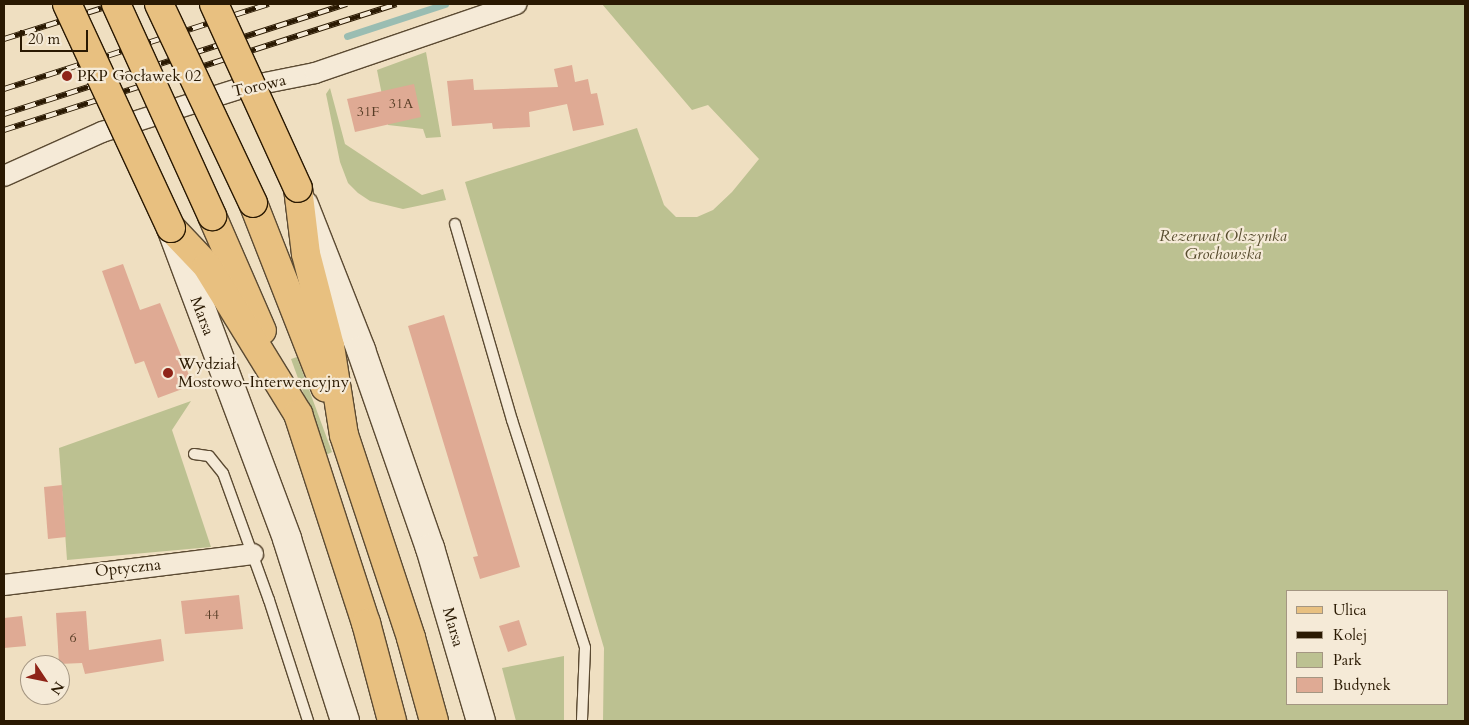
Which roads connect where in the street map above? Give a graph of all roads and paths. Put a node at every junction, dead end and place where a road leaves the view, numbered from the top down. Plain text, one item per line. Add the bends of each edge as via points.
1 (67, 4) edge
2 (116, 4) edge
3 (159, 4) edge
4 (214, 4) edge
5 (516, 4) edge
6 (4, 176) edge
7 (298, 188) junction
8 (456, 224) dead end
9 (171, 228) junction
10 (298, 414) junction
11 (344, 435) junction
12 (194, 454) dead end
13 (253, 554) junction
14 (4, 585) edge
15 (308, 721) edge
16 (345, 721) edge
17 (392, 721) edge
18 (434, 721) edge
19 (481, 721) edge
20 (582, 721) edge

1 - 9 main road, Marsa, bridge
2 - 10 main road, bridge
3 - 11 main road, bridge via 253,203
4 - 7 main road, Marsa, bridge
5 - 6 street, Torowa via 315,74 244,88 102,132
7 - 11 main road via 306,254 330,346
7 - 19 main road, Marsa via 361,350 427,538
8 - 20 lane via 512,420 585,648
9 - 10 main road via 207,266
9 - 16 main road, Marsa via 287,539
10 - 17 main road via 366,623
11 - 18 main road via 411,638
12 - 13 lane via 209,456 218,464
13 - 14 street, Optyczna
13 - 15 lane

